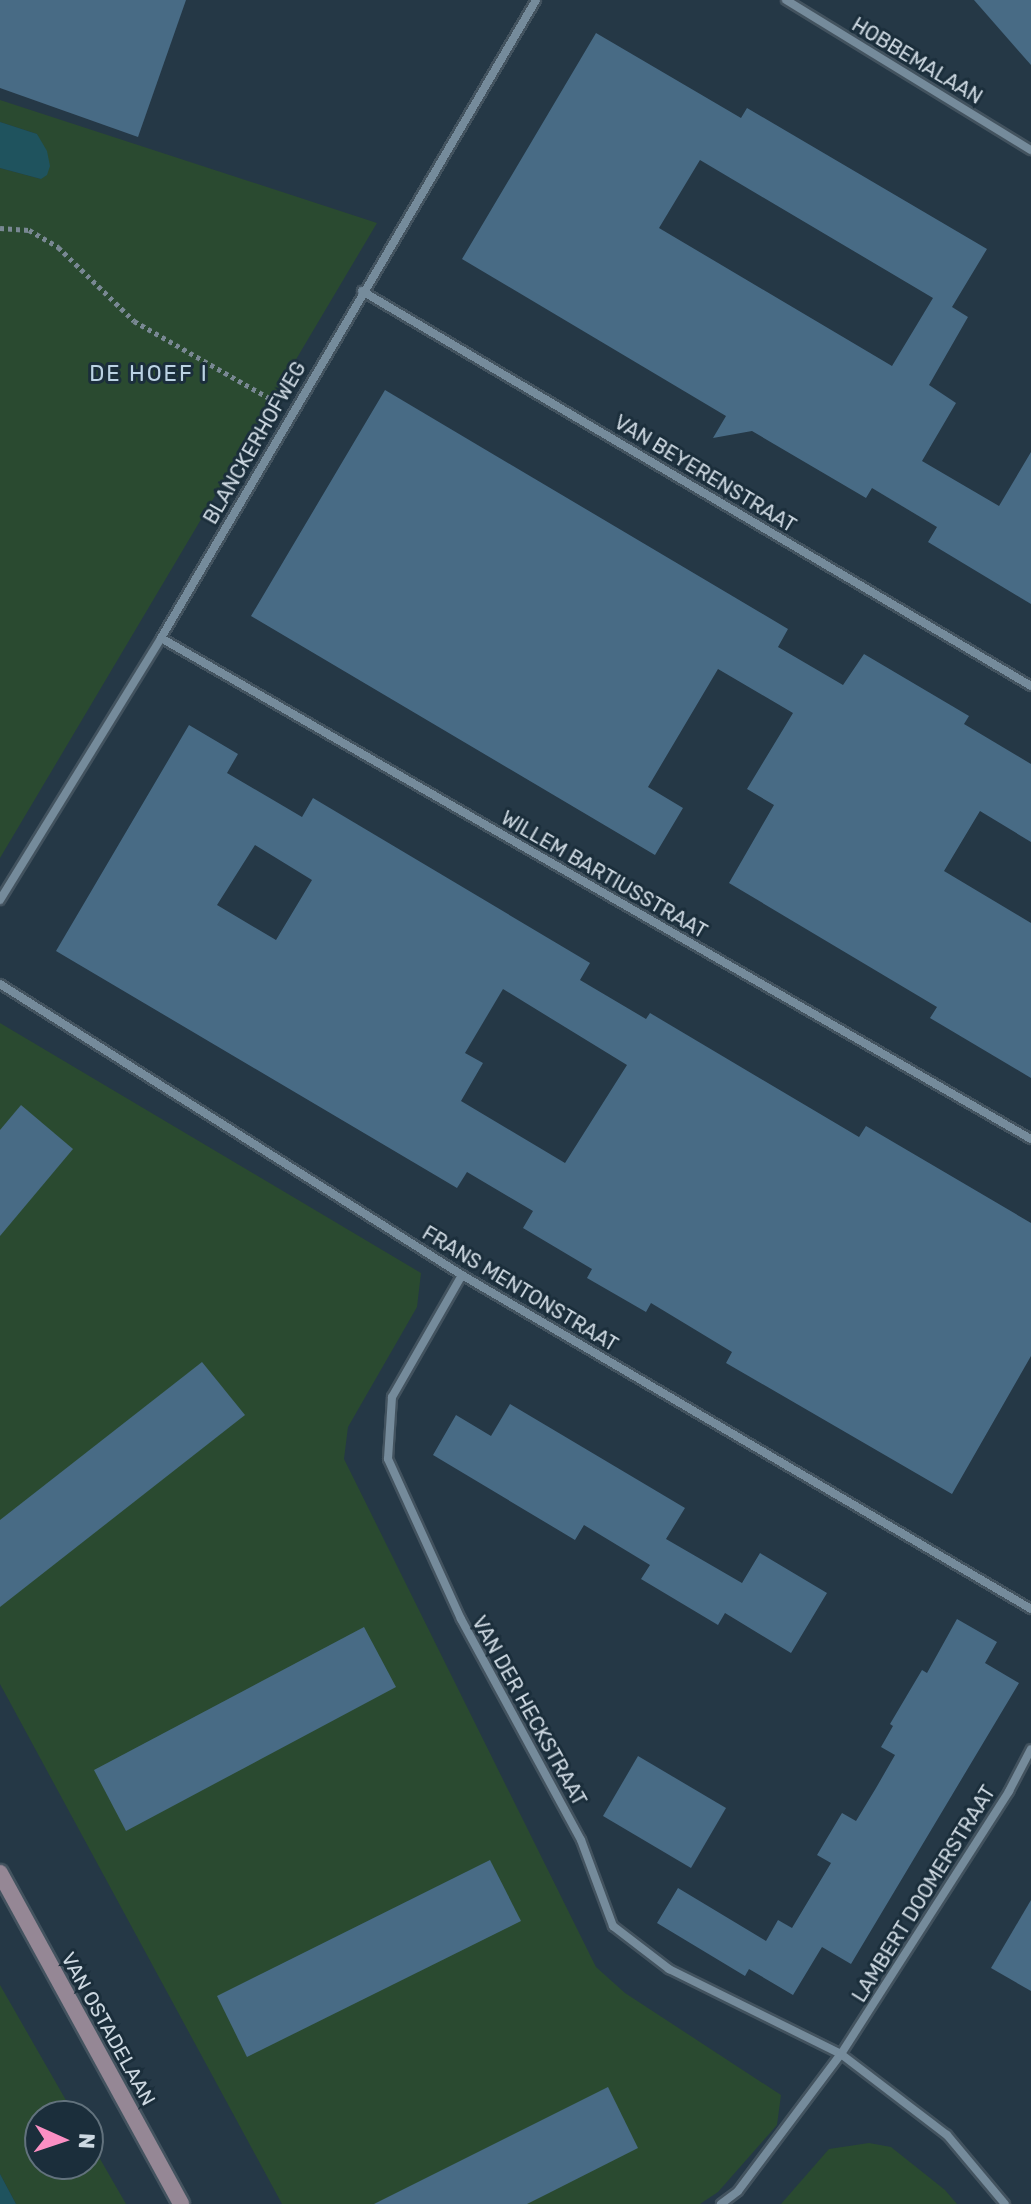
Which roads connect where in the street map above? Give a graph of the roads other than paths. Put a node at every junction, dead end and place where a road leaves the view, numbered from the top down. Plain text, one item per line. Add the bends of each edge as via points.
1 (536, 0) edge
2 (786, 0) edge
3 (1031, 150) edge
4 (362, 291) junction
5 (161, 638) junction
6 (1031, 686) edge
7 (0, 900) edge
8 (0, 984) edge
9 (1031, 1139) edge
10 (462, 1275) junction
11 (1031, 1609) edge
12 (1031, 1749) edge
13 (0, 1873) edge
14 (841, 2054) junction
15 (181, 2204) edge
16 (721, 2204) edge
17 (1005, 2204) edge

1 - 4 street, BLANCKERHOFWEG
2 - 3 street, HOBBEMALAAN
4 - 5 street, BLANCKERHOFWEG
4 - 6 street, VAN BEYERENSTRAAT
5 - 7 street, BLANCKERHOFWEG
5 - 9 street, WILLEM BARTIUSSTRAAT
8 - 10 street, FRANS MENTONSTRAAT
10 - 11 street, FRANS MENTONSTRAAT
10 - 14 street, VAN DER HECKSTRAAT via 392,1397 388,1459 461,1619 581,1840 613,1926 669,1969
12 - 14 street, LAMBERT DOOMERSTRAAT
13 - 15 street, VAN OSTADELAAN
14 - 16 street, LAMBERT DOOMERSTRAAT via 738,2191
14 - 17 street, VAN DER HECKSTRAAT via 947,2135

